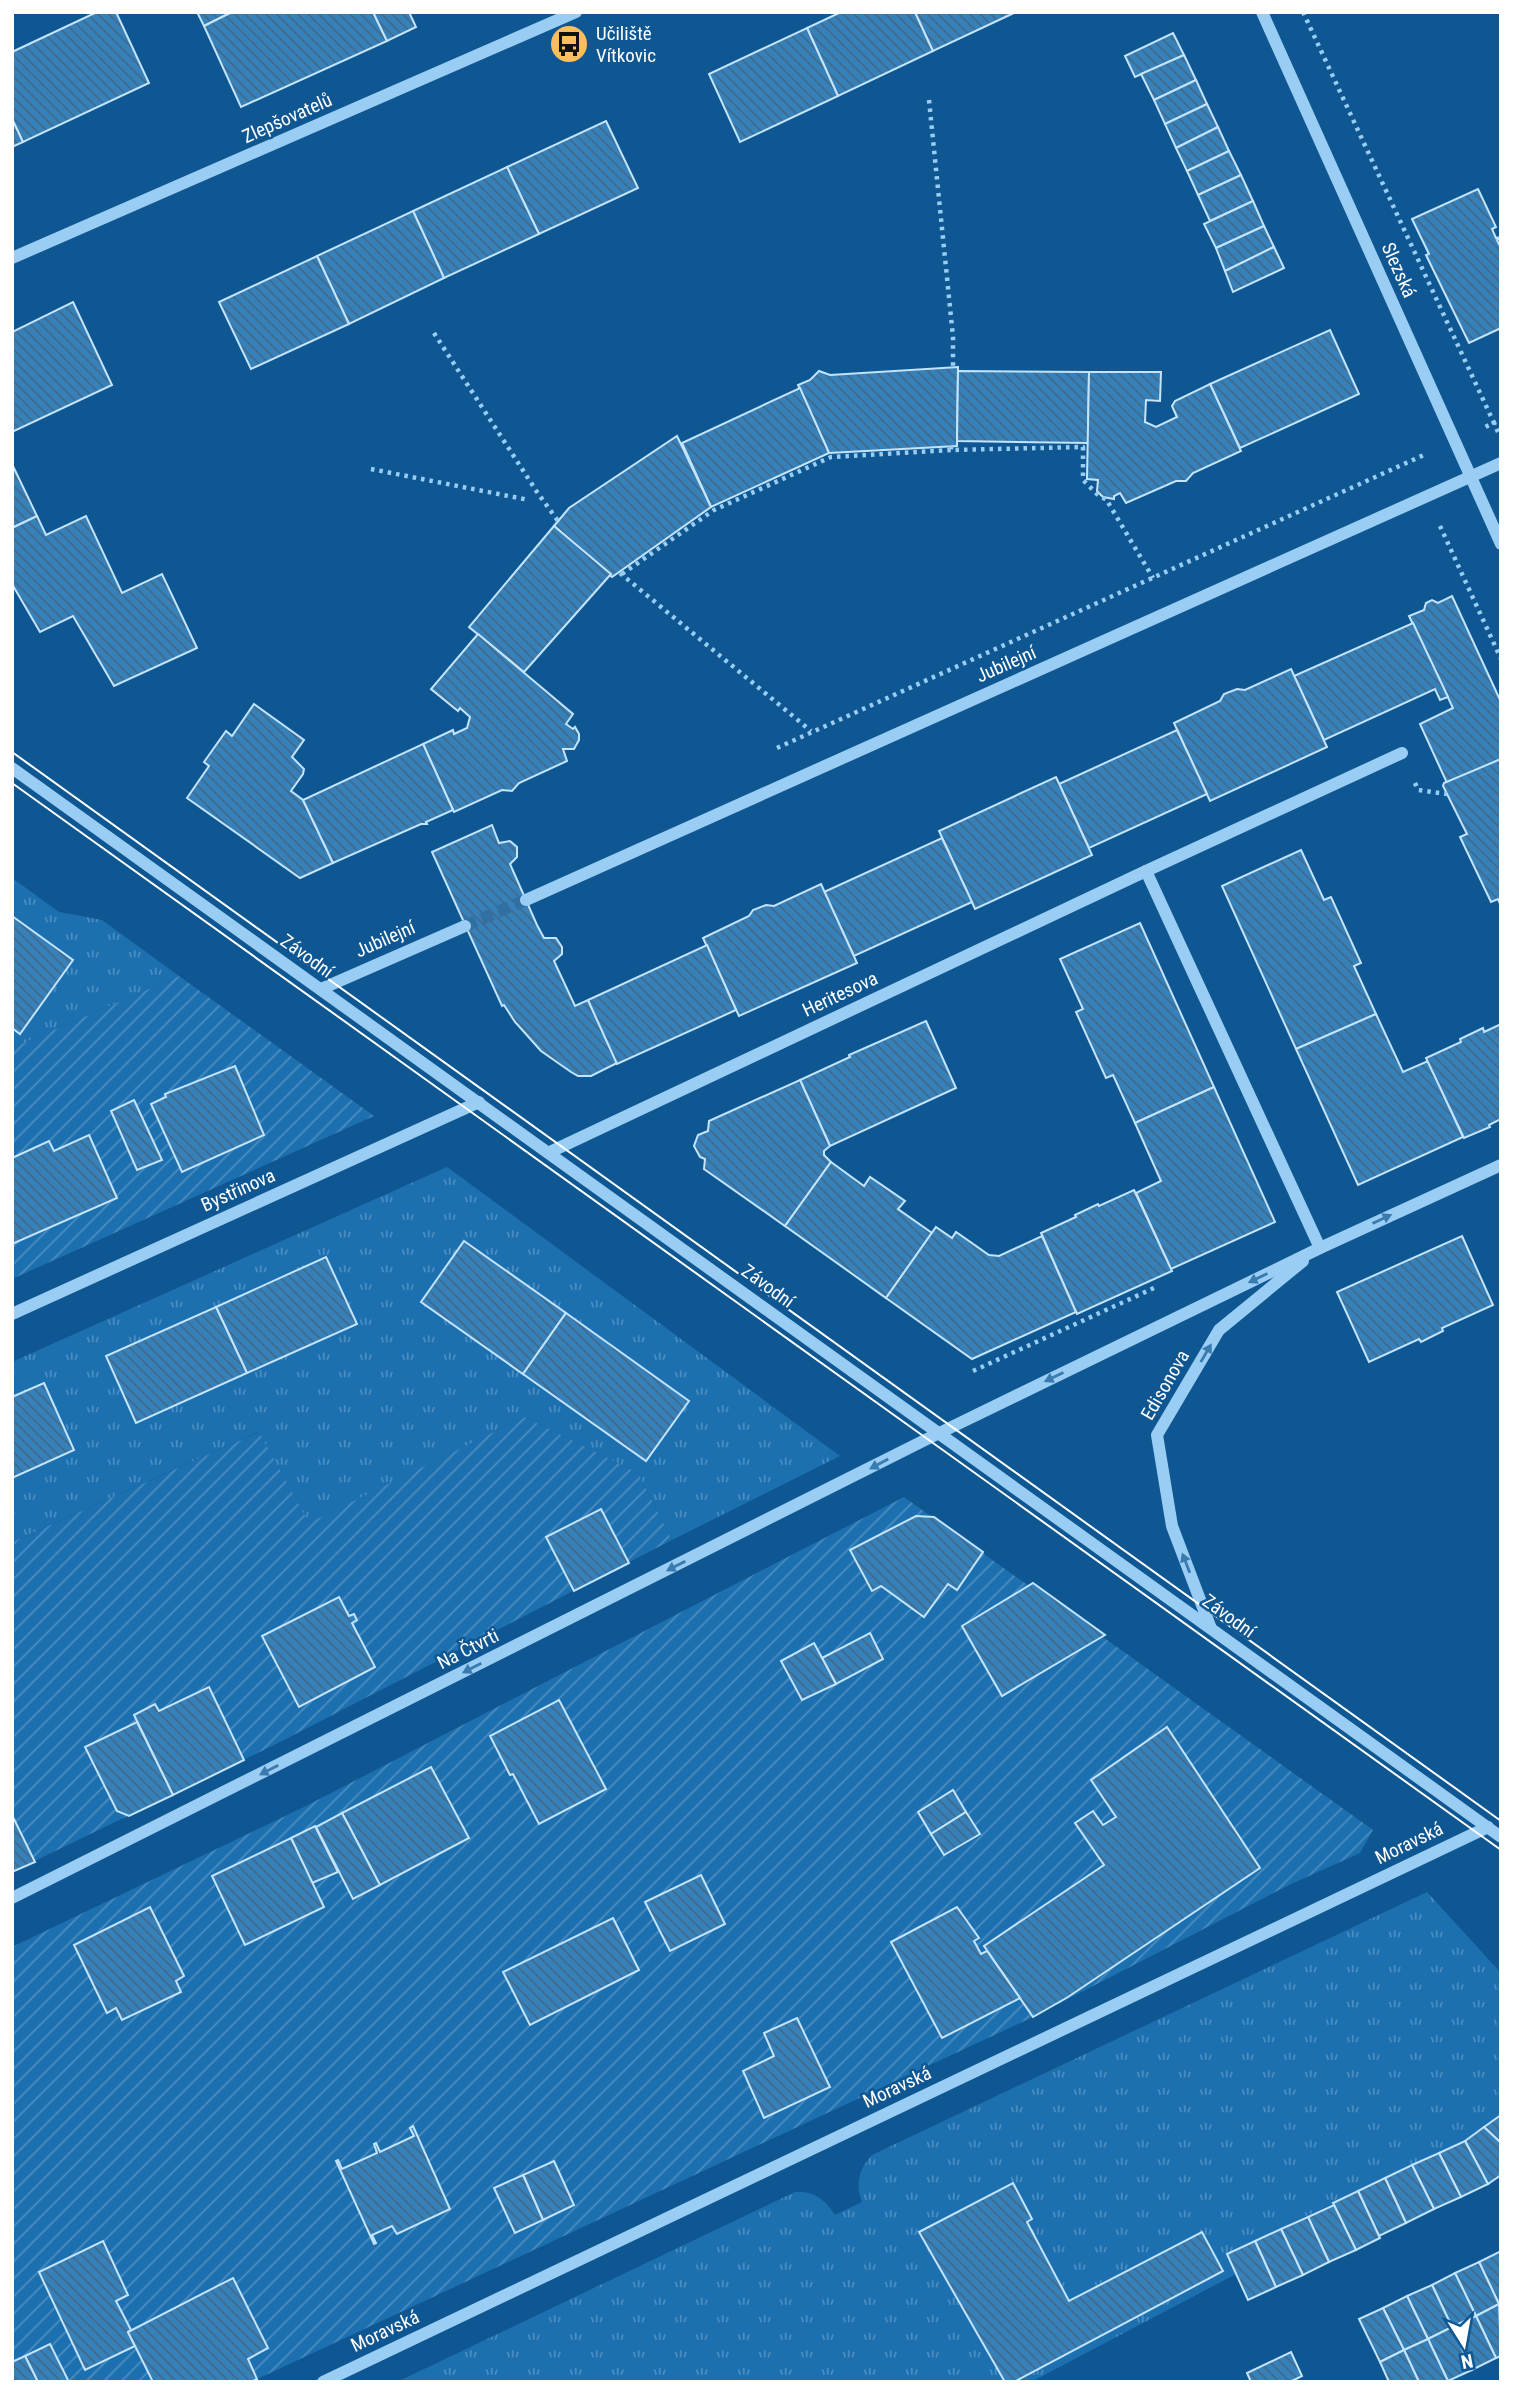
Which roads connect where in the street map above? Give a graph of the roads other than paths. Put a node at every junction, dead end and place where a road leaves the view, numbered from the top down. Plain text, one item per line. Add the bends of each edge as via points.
1 (576, 12) edge
2 (1262, 12) edge
3 (12, 258) edge
4 (1501, 463) edge
5 (1471, 476) junction
6 (1501, 544) edge
7 (1402, 753) dead end
8 (12, 768) edge
9 (1146, 871) junction
10 (526, 900) tunnel mouth
11 (465, 926) tunnel mouth
12 (321, 989) junction
13 (479, 1102) junction
14 (550, 1152) junction
15 (1501, 1165) edge
16 (1320, 1248) junction
17 (12, 1314) edge
18 (940, 1433) junction
19 (1211, 1627) junction
20 (1488, 1827) junction
21 (1501, 1837) edge
22 (12, 1898) edge
23 (323, 2382) edge

1 - 3 street, Zlepšovatelů
2 - 5 street, Slezská
4 - 5 street, Jubilejní
5 - 6 street, Slezská
5 - 10 street, Jubilejní
7 - 9 street, Heritesova
8 - 12 street, Závodní
9 - 14 street, Heritesova
9 - 16 street
11 - 12 street, Jubilejní
12 - 13 street, Závodní
13 - 14 street, Závodní
13 - 17 street, Bystřinova
14 - 18 street, Závodní
16 -> 15 street, Edisonova
16 -> 18 street, Edisonova
19 -> 16 street, Edisonova via 1172,1526 1157,1435 1219,1330
18 - 19 street, Závodní
18 -> 22 street, Na Čtvrti
19 - 20 street, Závodní
20 - 21 street, Závodní
20 - 23 street, Moravská

